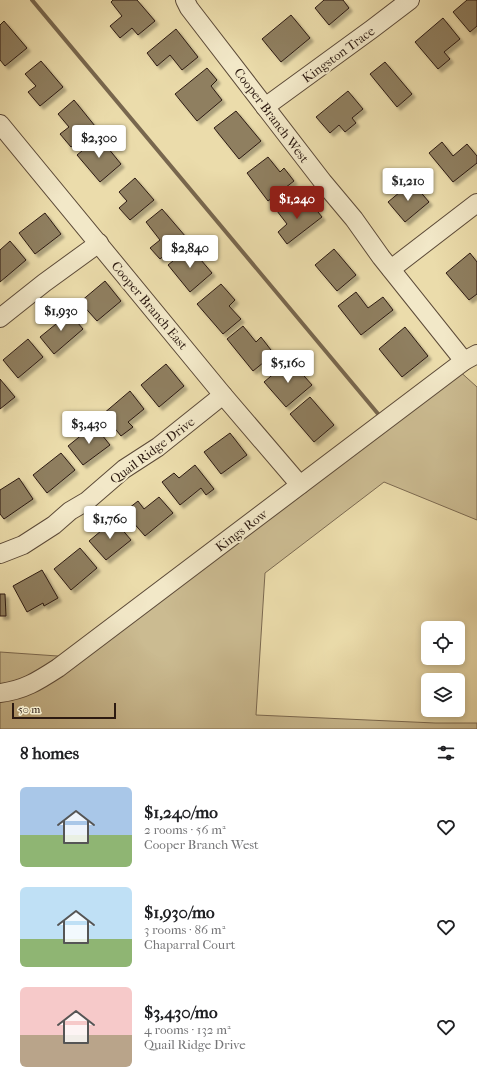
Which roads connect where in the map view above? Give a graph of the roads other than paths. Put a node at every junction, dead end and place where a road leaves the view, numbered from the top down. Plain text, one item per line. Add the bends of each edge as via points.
1 (185, 0) edge
2 (410, 0) edge
3 (265, 107) junction
4 (0, 124) edge
5 (477, 203) edge
6 (98, 243) junction
7 (391, 269) junction
8 (0, 318) edge
9 (471, 358) edge
10 (223, 395) junction
11 (300, 485) junction
12 (0, 554) edge
13 (0, 693) edge

1 - 3 street, Cooper Branch West
2 - 3 street, Kingston Trace
3 - 7 street, Cooper Branch West
4 - 6 street, Cooper Branch East
5 - 7 street
6 - 8 street
6 - 10 street, Cooper Branch East
7 - 9 street, Cooper Branch West via 413,299
9 - 11 street, Kings Row
10 - 11 street, Cooper Branch East
10 - 12 street, Quail Ridge Drive via 54,525 23,545
11 - 13 street, Kings Row via 58,668 30,685

